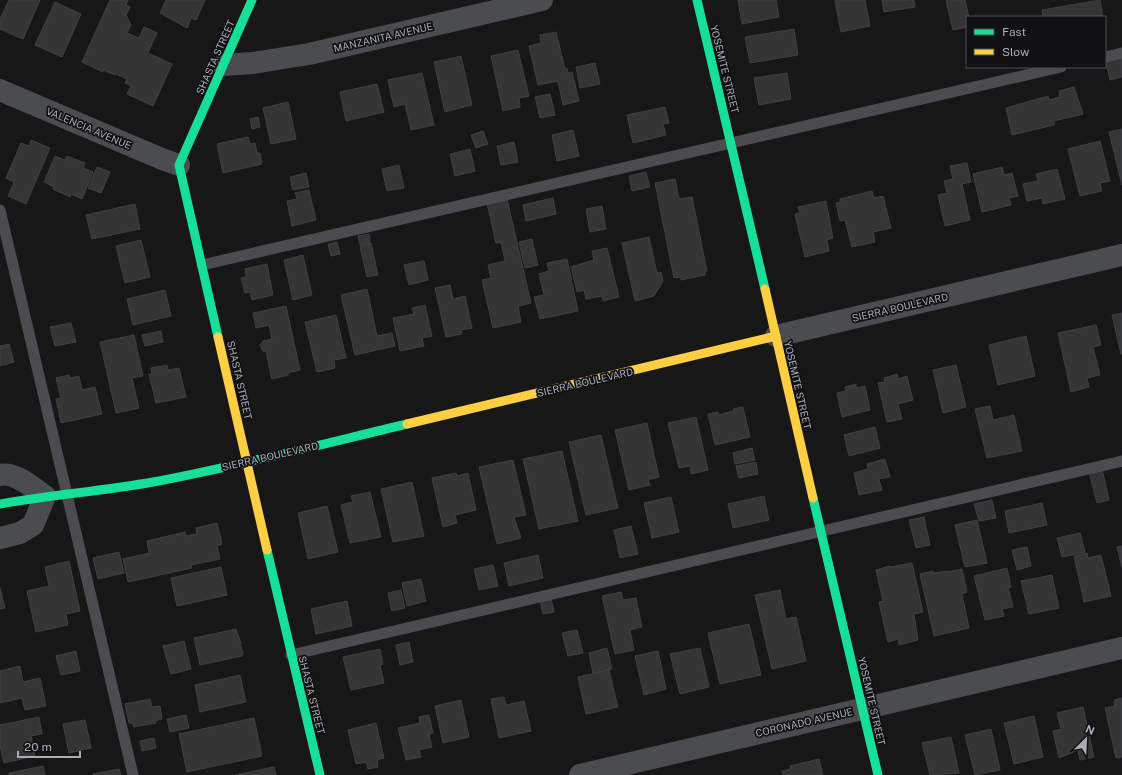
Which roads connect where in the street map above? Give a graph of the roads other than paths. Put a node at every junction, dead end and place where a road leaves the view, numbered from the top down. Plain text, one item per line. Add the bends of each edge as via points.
1 (252, 0) edge
2 (542, 0) edge
3 (697, 0) edge
4 (1122, 53) edge
5 (1106, 57) edge
6 (223, 65) junction
7 (1057, 68) edge
8 (0, 90) edge
9 (731, 143) junction
10 (179, 165) junction
11 (0, 210) edge
12 (1122, 255) edge
13 (202, 265) junction
14 (776, 336) junction
15 (1122, 461) edge
16 (248, 462) junction
17 (0, 475) edge
18 (67, 493) junction
19 (46, 496) junction
20 (0, 504) edge
21 (822, 532) junction
22 (0, 538) edge
23 (1122, 648) edge
24 (291, 655) junction
25 (862, 709) junction
26 (133, 775) edge
27 (320, 775) edge
28 (580, 775) edge
29 (878, 775) edge

1 - 6 street, SHASTA STREET
2 - 6 street, MANZANITA AVENUE via 309,54
3 - 9 street, YOSEMITE STREET
4 - 5 lane
6 - 10 street, SHASTA STREET
7 - 9 lane
8 - 10 street, VALENCIA AVENUE
9 - 13 lane
9 - 14 street, YOSEMITE STREET
10 - 13 street, SHASTA STREET
11 - 18 lane
12 - 14 street, SIERRA BOULEVARD
13 - 16 street, SHASTA STREET
14 - 16 street, SIERRA BOULEVARD
14 - 21 street, YOSEMITE STREET
15 - 21 lane
16 - 18 street, SIERRA BOULEVARD via 152,482
16 - 24 street, SHASTA STREET
17 - 19 street via 5,473 17,477
18 - 19 street, SIERRA BOULEVARD
18 - 26 lane
19 - 20 street, SIERRA BOULEVARD
19 - 22 street via 33,525 20,533
21 - 24 lane
21 - 25 street, YOSEMITE STREET
23 - 25 street, CORONADO AVENUE
24 - 27 street, SHASTA STREET
25 - 28 street, CORONADO AVENUE
25 - 29 street, YOSEMITE STREET

